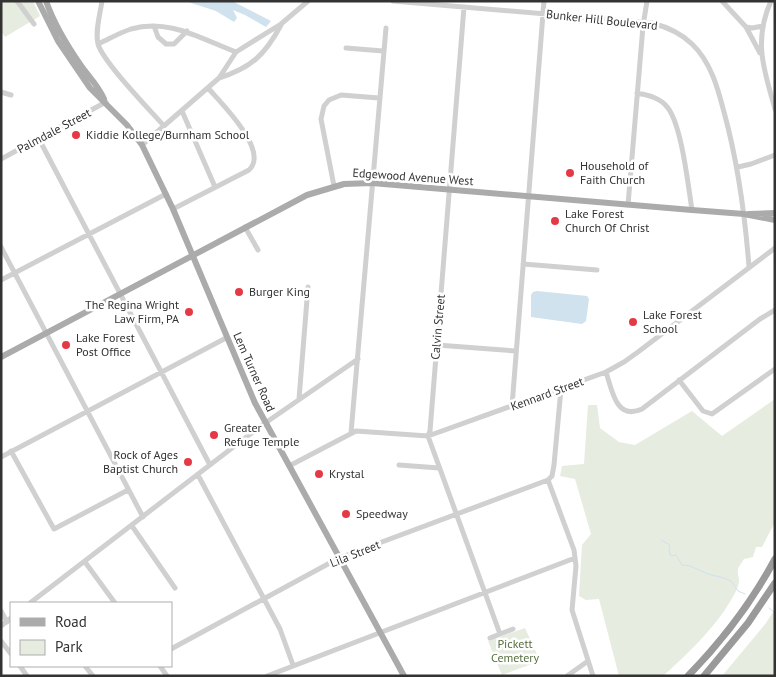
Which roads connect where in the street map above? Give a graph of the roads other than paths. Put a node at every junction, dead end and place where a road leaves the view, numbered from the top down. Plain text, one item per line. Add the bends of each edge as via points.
1 (38, 1) edge
2 (46, 1) edge
3 (102, 1) edge
4 (308, 1) edge
5 (393, 1) edge
6 (544, 1) edge
7 (647, 1) edge
8 (722, 1) edge
9 (771, 1) edge
10 (461, 5) edge
11 (543, 14) junction
12 (644, 22) junction
13 (281, 24) junction
14 (154, 26) junction
15 (763, 26) junction
16 (746, 27) junction
17 (386, 28) dead end
18 (187, 31) junction
19 (98, 44) junction
20 (346, 48) dead end
21 (383, 51) junction
22 (236, 52) junction
23 (760, 54) junction
24 (219, 78) junction
25 (208, 88) junction
26 (1, 92) edge
27 (637, 93) junction
28 (11, 95) dead end
29 (379, 98) junction
30 (106, 102) junction
31 (775, 109) edge
32 (182, 111) junction
33 (164, 126) junction
34 (39, 139) junction
35 (142, 145) junction
36 (775, 155) edge
37 (1, 159) edge
38 (738, 167) junction
39 (372, 183) junction
40 (334, 186) junction
41 (215, 187) junction
42 (449, 190) junction
43 (166, 194) junction
44 (529, 196) junction
45 (628, 205) junction
46 (173, 209) junction
47 (692, 210) junction
48 (775, 213) edge
49 (744, 214) junction
50 (775, 220) edge
51 (245, 227) junction
52 (89, 234) junction
53 (1, 247) edge
54 (775, 248) edge
55 (258, 250) dead end
56 (192, 255) junction
57 (523, 264) junction
58 (750, 267) junction
59 (597, 270) dead end
60 (15, 273) junction
61 (1, 280) edge
62 (308, 287) dead end
63 (120, 293) junction
64 (775, 310) edge
65 (46, 334) junction
66 (226, 338) junction
67 (436, 345) junction
68 (516, 351) junction
69 (1, 357) edge
70 (358, 359) junction
71 (775, 370) edge
72 (162, 372) junction
73 (606, 372) junction
74 (679, 380) junction
75 (561, 389) junction
76 (299, 399) junction
77 (512, 406) junction
78 (87, 411) junction
79 (265, 423) junction
80 (351, 433) junction
81 (428, 436) junction
82 (11, 451) junction
83 (1, 457) edge
84 (399, 464) dead end
85 (210, 465) junction
86 (289, 466) junction
87 (439, 468) junction
88 (198, 475) junction
89 (550, 478) junction
90 (128, 490) junction
91 (456, 514) junction
92 (143, 517) junction
93 (132, 526) junction
94 (339, 558) junction
95 (575, 558) junction
96 (775, 559) edge
97 (85, 562) junction
98 (775, 583) edge
99 (175, 588) dead end
100 (485, 592) junction
101 (264, 598) junction
102 (37, 601) edge
103 (114, 602) edge
104 (1, 611) edge
105 (9, 620) edge
106 (1, 626) edge
107 (513, 629) dead end
108 (380, 632) junction
109 (500, 634) junction
110 (490, 638) dead end
111 (1, 641) edge
112 (172, 649) edge
113 (10, 653) edge
114 (588, 661) junction
115 (293, 665) junction
116 (283, 668) junction
117 (266, 676) edge
118 (283, 676) edge
119 (404, 676) edge
120 (567, 676) edge
121 (593, 676) edge
122 (687, 676) edge
123 (704, 676) edge

1 - 30 main road, Lem Turner Road via 67,54 90,88
2 - 30 main road, Lem Turner Road via 62,36
3 - 19 street
4 - 13 street
5 - 10 street, Bunker Hill Boulevard
6 - 11 street
7 - 12 street
8 - 16 street
9 - 15 street
10 - 11 street, Bunker Hill Boulevard
10 - 42 street, Calvin Street
11 - 12 street, Bunker Hill Boulevard
11 - 44 street
12 - 27 street
12 - 38 street, Bunker Hill Boulevard via 678,33 693,44 705,60 721,100
13 - 22 street
13 - 24 street via 273,40 256,60
14 - 18 street
14 - 18 street via 158,37 166,44 174,44
14 - 19 street via 130,30
15 - 16 street
15 - 23 street
16 - 23 street
17 - 21 street
18 - 22 street
19 - 33 street via 112,66
20 - 21 street
21 - 29 street
22 - 24 street
23 - 31 street
24 - 25 street
25 - 32 street
25 - 41 street via 245,132 255,158 249,170
26 - 28 street
27 - 45 street
27 - 47 street via 663,103 672,116
29 - 39 street
29 - 40 street via 341,95 324,106 321,118
30 - 34 street, Palmdale Street
30 - 35 main road, Lem Turner Road
32 - 33 street
32 - 41 street
33 - 35 street
34 - 37 street, Palmdale Street
34 - 52 street
35 - 43 main road, Lem Turner Road
36 - 38 street
38 - 49 street, Bunker Hill Boulevard
39 - 40 main road, Edgewood Avenue West
39 - 42 main road, Edgewood Avenue West
39 - 70 street
40 - 51 main road, Edgewood Avenue West via 307,195
41 - 46 street
42 - 44 main road, Edgewood Avenue West
42 - 67 street, Calvin Street
43 - 46 main road, Lem Turner Road
43 - 52 street
44 - 45 main road, Edgewood Avenue West
44 - 57 street
45 - 47 main road, Edgewood Avenue West
46 - 56 main road, Lem Turner Road
47 - 49 main road, Edgewood Avenue West
48 - 49 main road, Edgewood Avenue West
49 - 50 main road, Edgewood Avenue West
49 - 58 street, Bunker Hill Boulevard
51 - 55 street
51 - 56 main road, Edgewood Avenue West
52 - 60 street
52 - 63 street
53 - 60 street
54 - 58 street, Kennard Street
56 - 63 main road, Edgewood Avenue West
56 - 66 main road, Lem Turner Road
57 - 59 street
57 - 68 street
58 - 73 street, Kennard Street via 631,357
60 - 61 street
60 - 65 street
62 - 76 street
63 - 65 main road, Edgewood Avenue West
63 - 72 street
64 - 74 street
65 - 69 main road, Edgewood Avenue West
65 - 78 street
66 - 72 street
66 - 79 main road, Lem Turner Road
67 - 68 street
67 - 81 street, Calvin Street
68 - 77 street
70 - 76 street
70 - 80 street
71 - 74 street via 708,414
72 - 78 street
72 - 85 street
73 - 74 street via 620,407 630,412 642,409
73 - 75 street, Kennard Street
75 - 77 street, Kennard Street
75 - 89 street
76 - 79 street
77 - 81 street, Kennard Street
78 - 82 street
78 - 90 street
79 - 85 street
79 - 86 main road, Lem Turner Road
80 - 81 street, Kennard Street
80 - 86 street, Kennard Street
81 - 87 street, Calvin Street
82 - 83 street
82 - 90 street via 54,530
84 - 87 street
85 - 88 street
86 - 94 main road, Lem Turner Road
87 - 91 street, Calvin Street
88 - 92 street
88 - 101 street
89 - 91 street, Lila Street
89 - 95 street
90 - 92 street
91 - 94 street, Lila Street
91 - 100 street, Calvin Street
92 - 93 street
93 - 97 street
93 - 99 street
94 - 101 street, Lila Street
94 - 108 main road, Lem Turner Road
95 - 100 street
95 - 114 street via 572,610
96 - 122 highway via 733,623
97 - 102 street
97 - 103 street
98 - 123 highway via 744,629
100 - 108 street
100 - 109 street, Calvin Street
101 - 112 street, Lila Street
101 - 115 street
104 - 105 street
105 - 106 street
107 - 109 street
108 - 115 street
108 - 119 main road, Lem Turner Road
109 - 110 street
111 - 113 street
114 - 120 street
114 - 121 street
115 - 116 street
116 - 117 street
116 - 118 street

